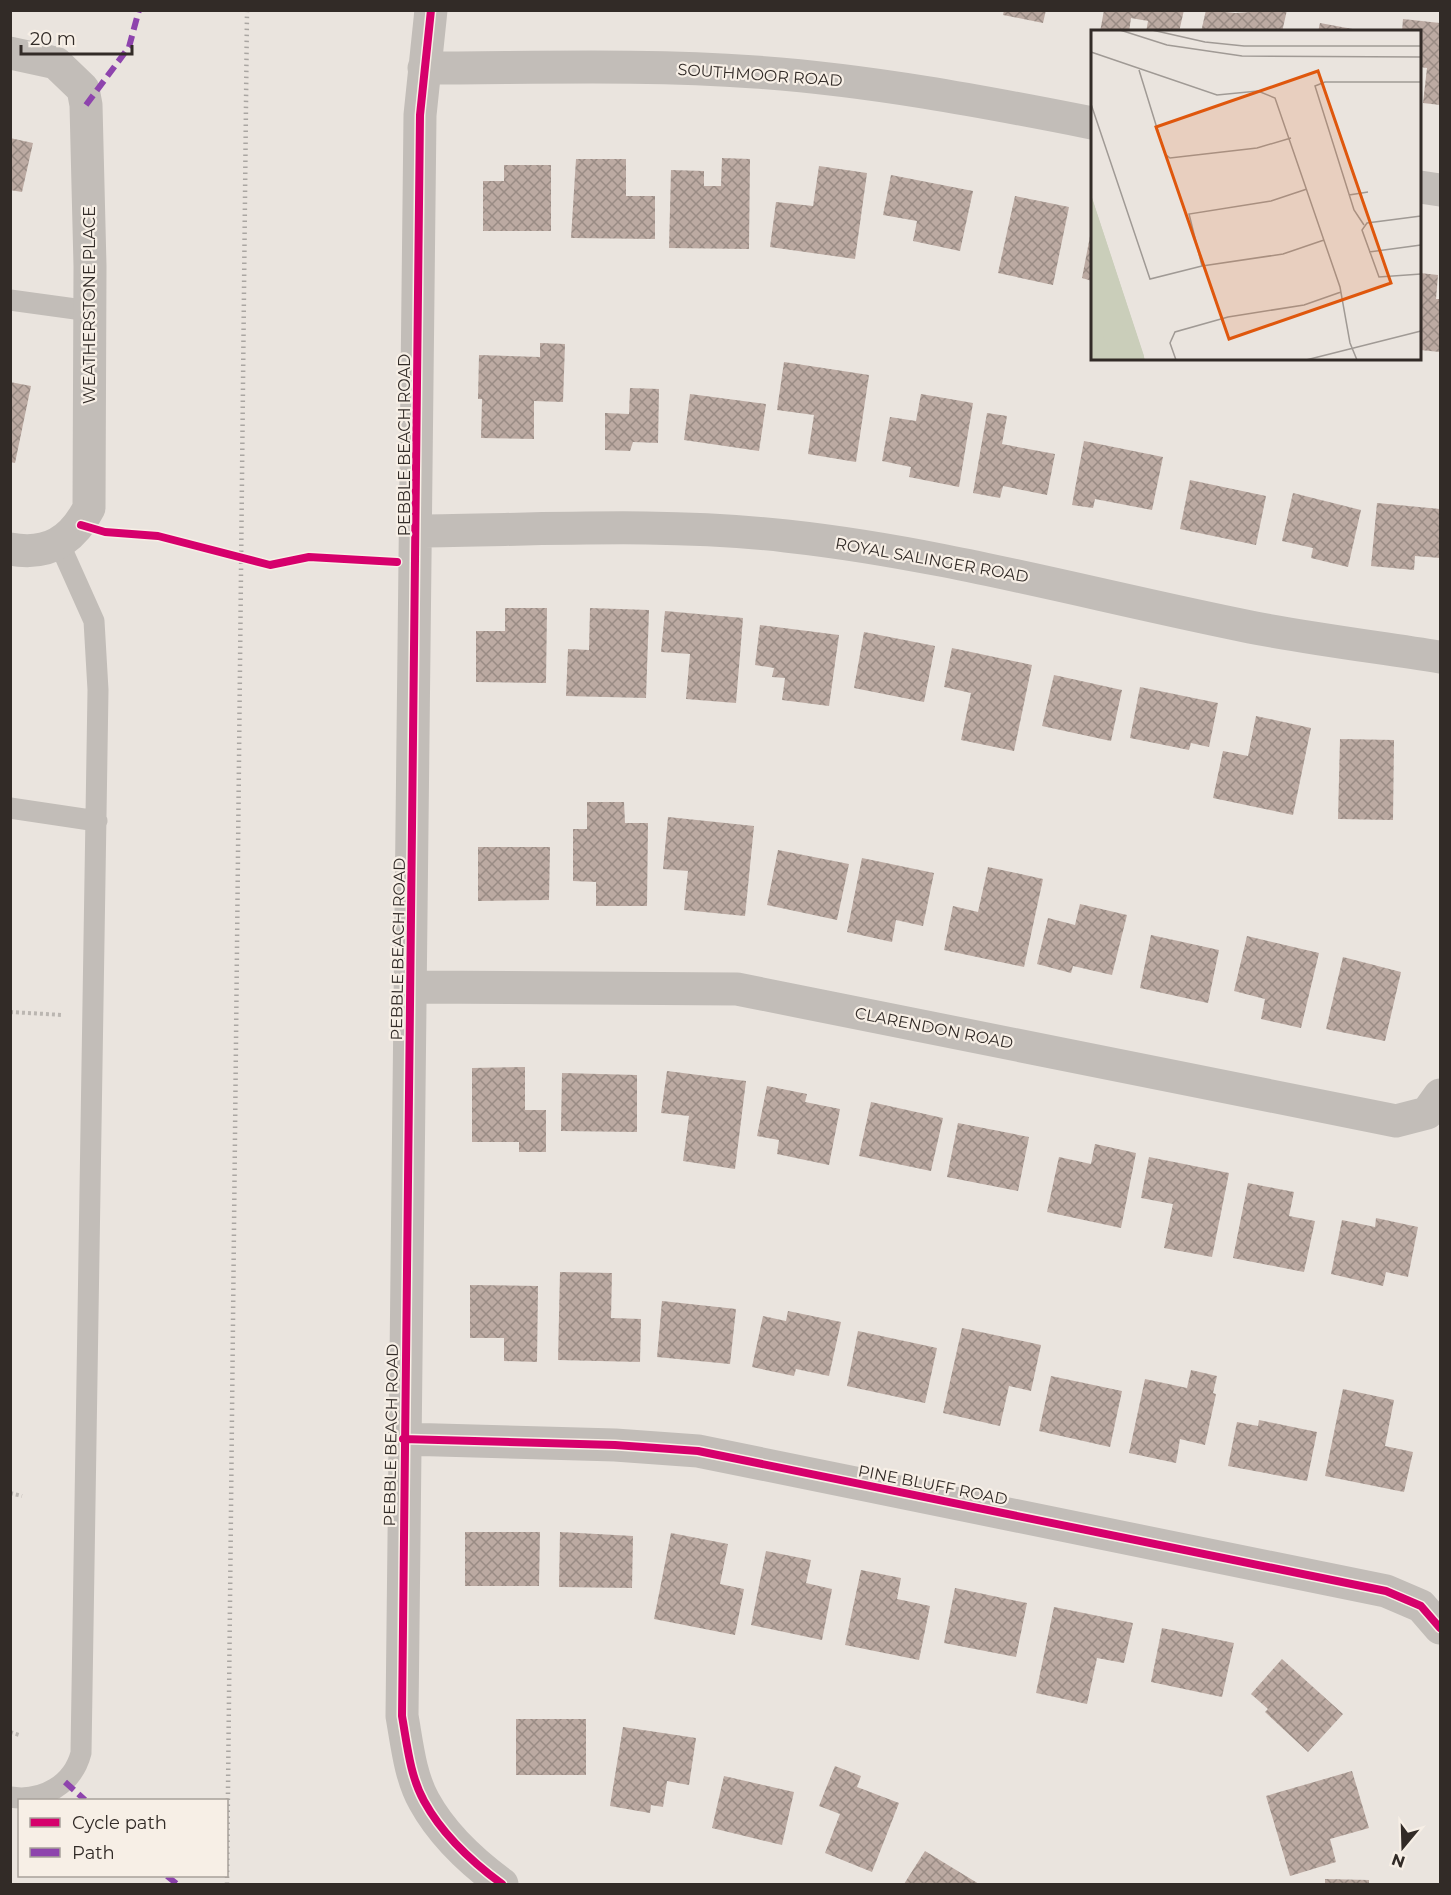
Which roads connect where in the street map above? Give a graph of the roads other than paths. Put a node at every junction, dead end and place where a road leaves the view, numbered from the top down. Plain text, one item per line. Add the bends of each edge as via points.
1 (431, 10) edge
2 (10, 53) edge
3 (423, 68) junction
4 (1091, 123) edge
5 (1421, 187) edge
6 (1440, 190) edge
7 (10, 300) edge
8 (90, 311) junction
9 (416, 531) junction
10 (60, 545) junction
11 (10, 549) edge
12 (1440, 657) edge
13 (10, 808) edge
14 (97, 821) junction
15 (412, 987) junction
16 (1440, 1095) edge
17 (403, 1439) junction
18 (1440, 1628) edge
19 (10, 1797) edge
20 (490, 1875) edge

1 - 3 street, PEBBLE BEACH ROAD
2 - 8 street, WEATHERSTONE PLACE via 56,63 83,89 88,115
3 - 4 street, SOUTHMOOR ROAD via 756,72 979,100
3 - 9 street, PEBBLE BEACH ROAD
5 - 6 street
7 - 8 lane
8 - 10 street, WEATHERSTONE PLACE via 89,508 81,525
9 - 12 street, ROYAL SALINGER ROAD via 678,528 784,535 987,568 1252,627
9 - 15 street, PEBBLE BEACH ROAD
10 - 11 street via 23,551
10 - 14 lane via 94,621
13 - 14 lane
14 - 19 lane via 81,1753 78,1765 65,1782 48,1793
15 - 16 street, CLARENDON ROAD via 737,989 1396,1121 1427,1113
15 - 17 street, PEBBLE BEACH ROAD
17 - 18 street, PINE BLUFF ROAD via 698,1451 1386,1592 1421,1606
17 - 20 street, PEBBLE BEACH ROAD via 402,1716 409,1759 423,1800 447,1833

